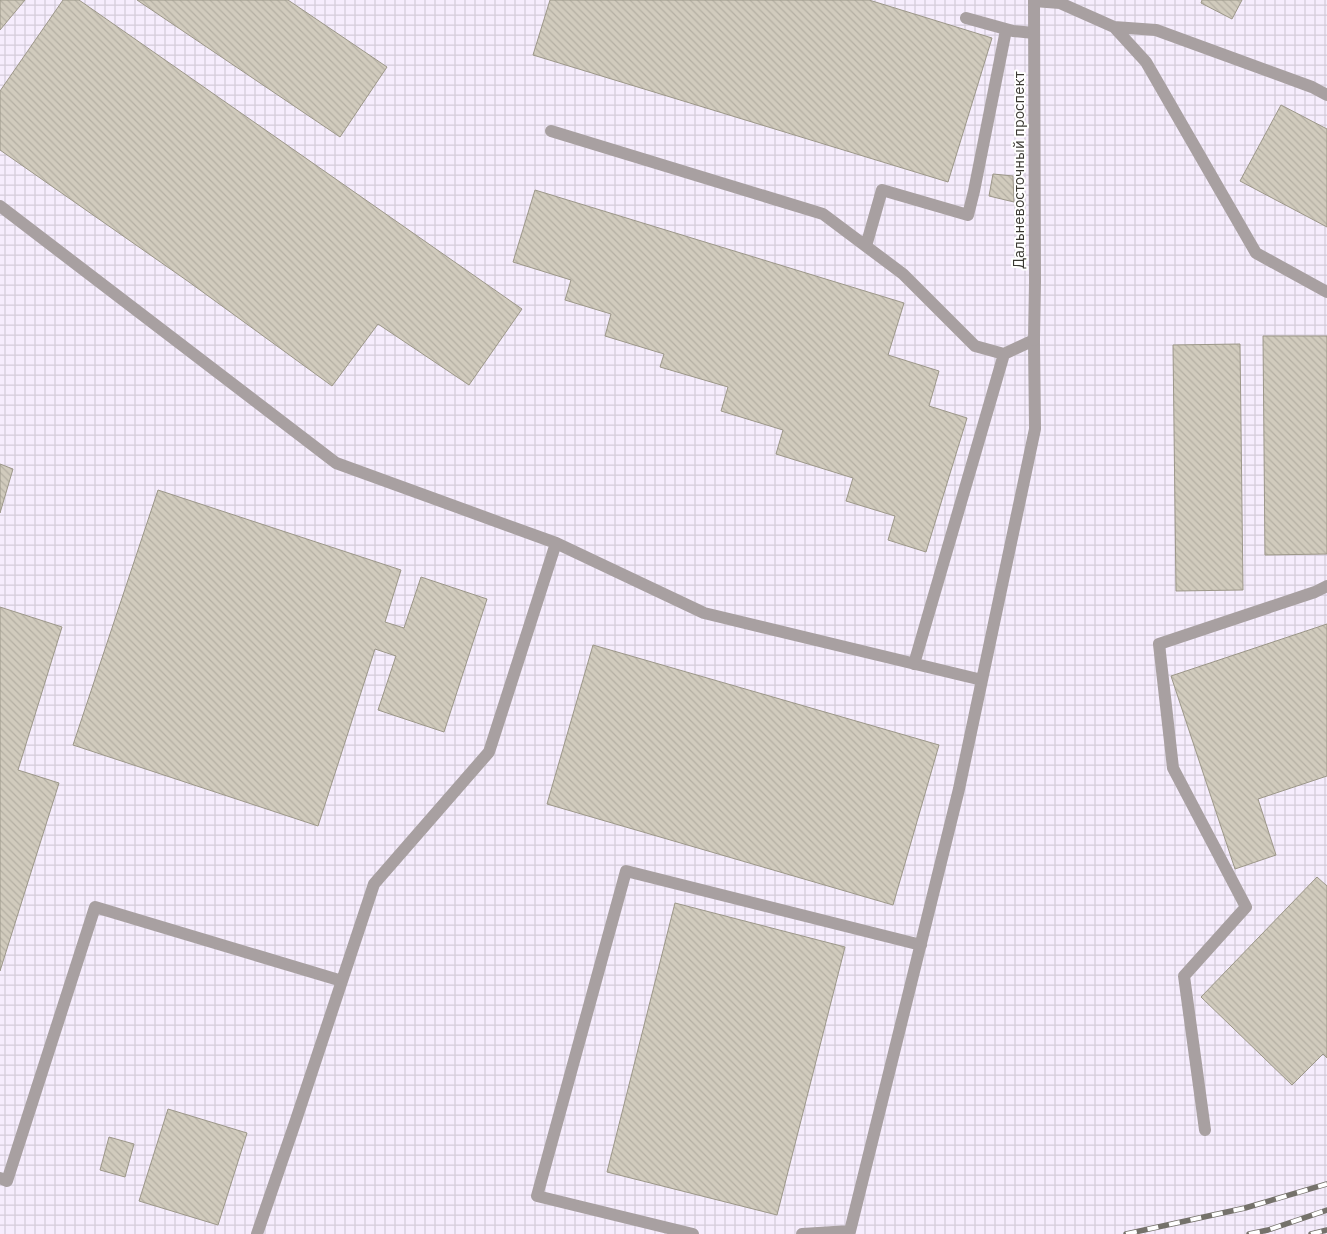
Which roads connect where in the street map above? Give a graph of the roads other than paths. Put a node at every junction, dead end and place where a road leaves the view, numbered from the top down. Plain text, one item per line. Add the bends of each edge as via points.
1 (1034, 0) edge
2 (966, 18) dead end
3 (1114, 27) junction
4 (1006, 30) junction
5 (1034, 32) junction
6 (1327, 95) edge
7 (551, 131) dead end
8 (0, 206) edge
9 (866, 246) junction
10 (1327, 292) edge
11 (1034, 340) junction
12 (1004, 354) junction
13 (556, 543) junction
14 (1327, 586) edge
15 (914, 664) junction
16 (982, 680) junction
17 (921, 945) junction
18 (342, 981) junction
19 (1205, 1130) dead end
20 (0, 1178) edge
21 (257, 1234) edge
22 (693, 1234) edge
23 (802, 1234) edge

1 - 3 street via 1060,3
1 - 5 street, Дальневосточный проспект
2 - 4 street
3 - 6 street via 1156,30 1312,86
3 - 10 street via 1146,62 1256,253
4 - 5 street
4 - 9 street via 968,215 882,190
5 - 11 street, Дальневосточный проспект
7 - 9 street via 824,214
8 - 13 street via 336,462
9 - 12 street via 903,274 975,346
11 - 12 street
11 - 16 street, Дальневосточный проспект via 1035,429
12 - 15 street
13 - 15 street via 704,613
13 - 18 street via 489,752 374,884
14 - 19 street via 1159,644 1173,768 1246,907 1184,976
15 - 16 street
16 - 17 street, Дальневосточный проспект
17 - 22 street via 626,871 536,1196
17 - 23 street, Дальневосточный проспект via 850,1231
18 - 20 street via 95,907 8,1181
18 - 21 street

